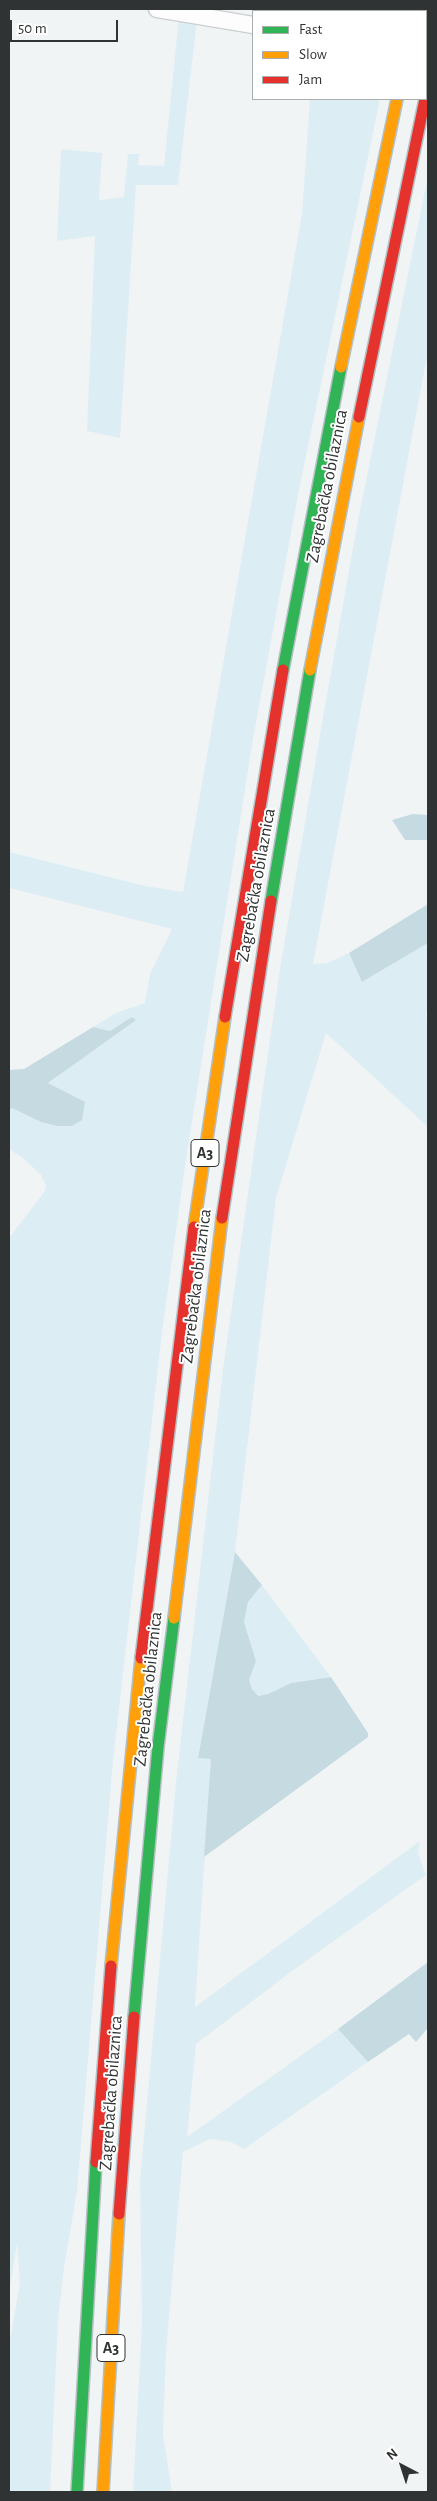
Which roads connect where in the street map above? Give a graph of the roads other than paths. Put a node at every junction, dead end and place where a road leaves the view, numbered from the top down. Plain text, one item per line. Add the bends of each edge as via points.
1 (157, 9) edge
2 (252, 25) edge
3 (397, 100) edge
4 (425, 100) edge
5 (77, 2492) edge
6 (103, 2492) edge

1 - 2 street
3 - 5 highway, Zagrebačka obilaznica / A3 via 282,671 236,944 195,1223 131,1748 92,2219
4 - 6 highway, Zagrebačka obilaznica / A3 via 374,339 308,681 263,945 222,1218 156,1767 125,2134

